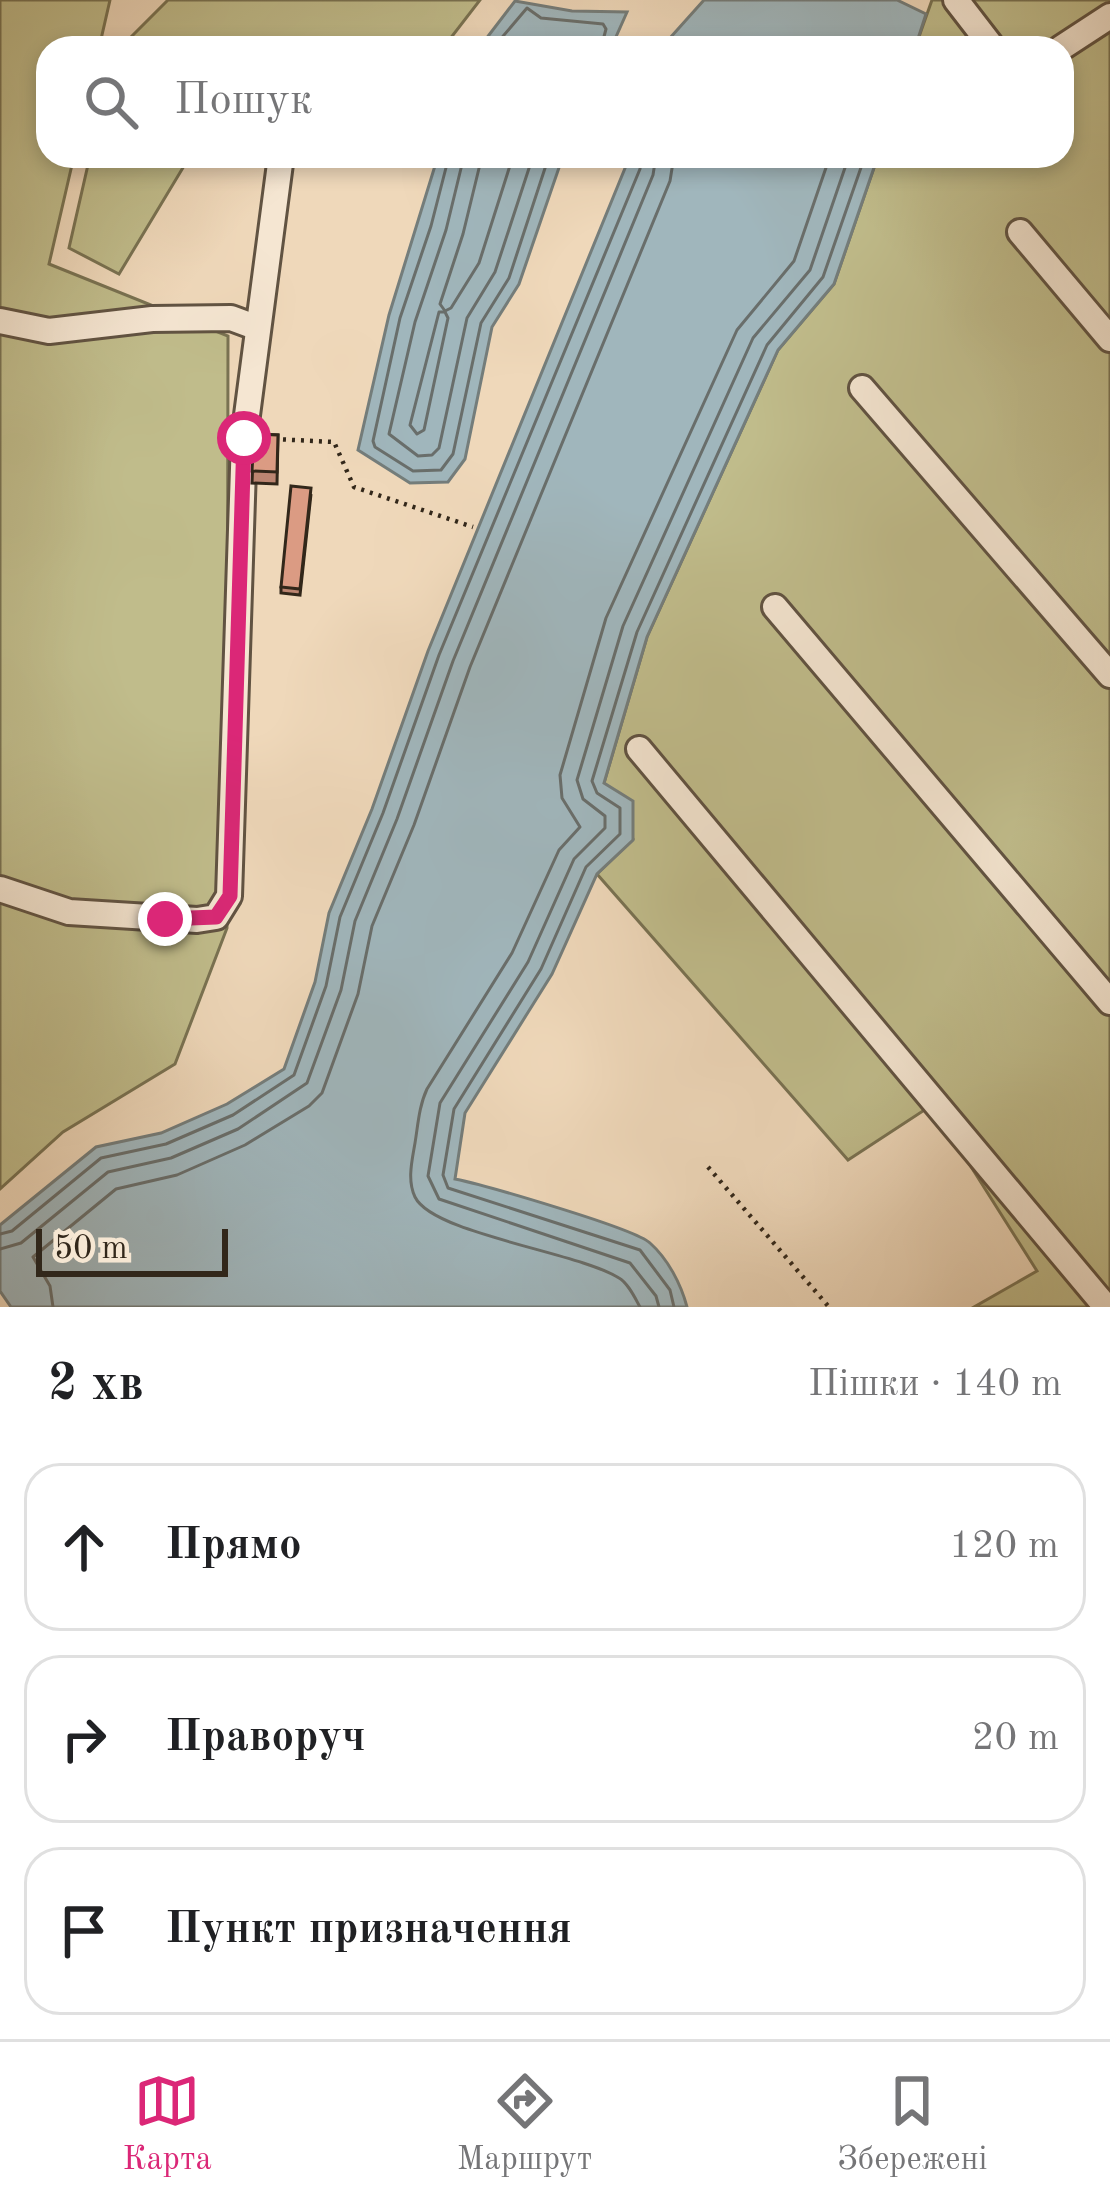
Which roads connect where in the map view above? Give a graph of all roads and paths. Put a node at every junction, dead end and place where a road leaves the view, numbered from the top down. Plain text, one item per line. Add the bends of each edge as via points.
1 (956, 0) edge
2 (1110, 16) edge
3 (983, 36) edge
4 (1074, 40) edge
5 (279, 168) edge
6 (1020, 232) dead end
7 (0, 321) edge
8 (259, 328) junction
9 (1110, 340) edge
10 (862, 388) dead end
11 (244, 438) junction
12 (473, 526) dead end
13 (775, 608) dead end
14 (1110, 676) edge
15 (639, 748) dead end
16 (0, 889) edge
17 (1110, 1002) edge
18 (708, 1167) dead end
19 (829, 1307) edge
20 (1106, 1307) edge

1 - 3 lane
2 - 4 lane
5 - 8 lane
6 - 9 lane
7 - 8 lane via 49,331 231,318
8 - 11 lane
10 - 14 lane
11 - 12 path via 334,442 353,487
11 - 16 lane via 230,896 216,917 197,920 69,912
13 - 17 lane
15 - 20 lane
18 - 19 path

